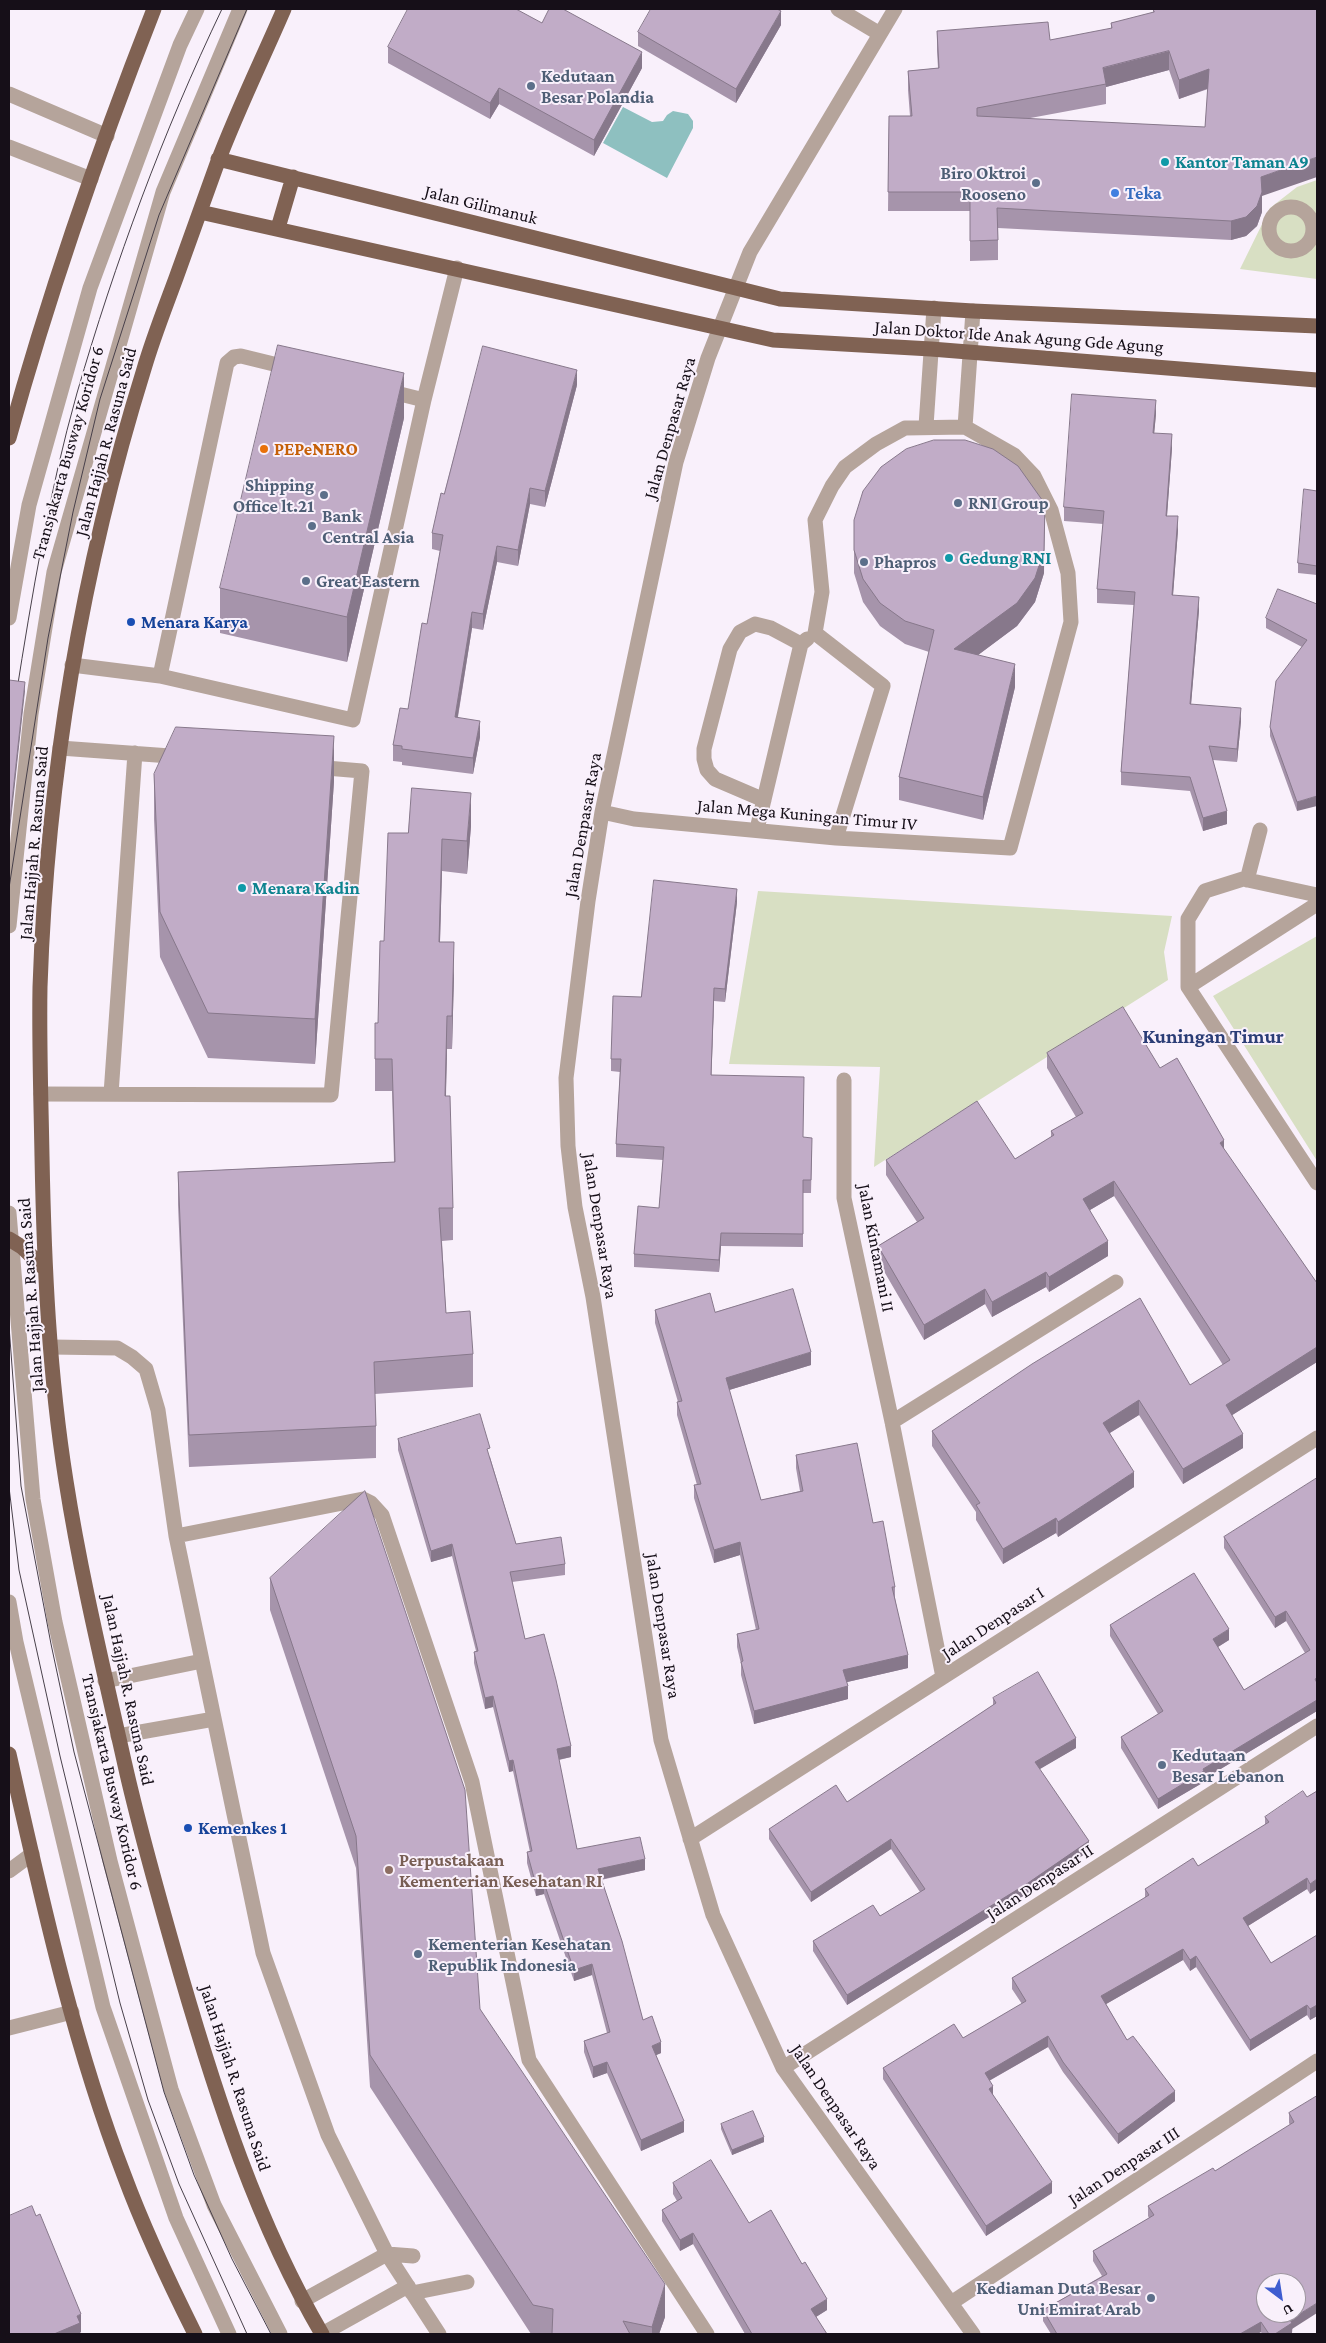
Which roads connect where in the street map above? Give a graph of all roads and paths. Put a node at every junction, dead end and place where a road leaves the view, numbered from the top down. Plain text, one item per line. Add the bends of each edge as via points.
1 (154, 9) edge
2 (196, 9) edge
3 (240, 9) edge
4 (284, 9) edge
5 (838, 9) edge
6 (895, 9) edge
7 (880, 34) junction
8 (9, 94) edge
9 (106, 136) junction
10 (9, 147) edge
11 (218, 159) junction
12 (294, 177) junction
13 (91, 179) junction
14 (200, 212) junction
15 (278, 228) junction
16 (457, 268) junction
17 (735, 288) junction
18 (934, 308) junction
19 (973, 311) junction
20 (1317, 326) edge
21 (719, 329) junction
22 (931, 349) junction
23 (970, 352) junction
24 (309, 372) edge
25 (1317, 380) edge
26 (366, 386) edge
27 (424, 400) junction
28 (926, 426) junction
29 (965, 427) junction
30 (9, 438) edge
31 (9, 618) edge
32 (815, 633) junction
33 (801, 644) junction
34 (72, 665) junction
35 (160, 676) junction
36 (60, 748) junction
37 (135, 753) junction
38 (198, 758) edge
39 (294, 766) edge
40 (764, 800) junction
41 (602, 812) junction
42 (757, 829) junction
43 (1260, 830) dead end
44 (836, 838) junction
45 (1247, 880) junction
46 (1317, 895) edge
47 (1317, 904) edge
48 (9, 926) edge
49 (1188, 987) junction
50 (844, 1080) dead end
51 (41, 1094) junction
52 (111, 1094) junction
53 (1317, 1183) edge
54 (9, 1213) edge
55 (10, 1239) edge
56 (45, 1269) junction
57 (1116, 1282) dead end
58 (51, 1347) junction
59 (892, 1422) junction
60 (1317, 1438) edge
61 (176, 1536) junction
62 (9, 1602) edge
63 (202, 1660) junction
64 (943, 1677) junction
65 (105, 1681) junction
66 (214, 1719) junction
67 (1317, 1726) edge
68 (118, 1736) junction
69 (9, 1754) edge
70 (690, 1839) junction
71 (32, 1854) junction
72 (9, 1871) edge
73 (72, 2012) junction
74 (9, 2028) edge
75 (1317, 2061) edge
76 (782, 2068) junction
77 (387, 2254) junction
78 (414, 2256) dead end
79 (467, 2282) dead end
80 (410, 2290) junction
81 (302, 2301) junction
82 (950, 2303) junction
83 (195, 2334) edge
84 (229, 2334) edge
85 (280, 2334) edge
86 (322, 2334) edge
87 (440, 2334) edge
88 (707, 2334) edge
89 (973, 2334) edge

1 - 9 main road
2 - 31 street, Transjakarta Busway Koridor 6 via 90,288 29,505
3 - 48 street, Transjakarta Busway Koridor 6 via 163,192 54,572 31,714
4 - 11 main road, Jalan Hajjah R. Rasuna Said
5 - 7 street
6 - 7 street, Jalan Denpasar Raya
7 - 17 street, Jalan Denpasar Raya via 750,252
8 - 9 street
9 - 13 main road
10 - 13 street
11 - 12 main road, Jalan Gilimanuk
11 - 14 main road, Jalan Hajjah R. Rasuna Said
12 - 15 main road
12 - 17 main road, Jalan Gilimanuk
13 - 30 main road via 34,347
14 - 15 main road
14 - 34 main road, Jalan Hajjah R. Rasuna Said via 144,366 108,499
15 - 16 main road
16 - 21 main road
16 - 27 street
17 - 18 main road, Jalan Doktor Ide Anak Agung Gde Agung via 780,299
17 - 21 street, Jalan Denpasar Raya
18 - 19 main road, Jalan Doktor Ide Anak Agung Gde Agung
18 - 22 street
19 - 20 main road, Jalan Doktor Ide Anak Agung Gde Agung
19 - 23 street
21 - 22 main road, Jalan Doktor Ide Anak Agung Gde Agung via 773,340
21 - 41 street, Jalan Denpasar Raya via 676,462
22 - 23 main road, Jalan Doktor Ide Anak Agung Gde Agung
22 - 28 street
23 - 25 main road, Jalan Doktor Ide Anak Agung Gde Agung
23 - 29 street
24 - 35 street via 241,356 226,363
26 - 27 street
27 - 35 street via 353,720
28 - 29 street
28 - 32 street via 905,428 876,444 845,467 832,486 814,520 822,592
29 - 44 street, Jalan Mega Kuningan Timur IV via 1014,455 1034,476 1051,510 1068,573 1071,622 1010,848
32 - 33 street
32 - 44 street via 882,686
33 - 40 street
33 - 40 street via 771,628 755,624 740,632 730,649 704,749 707,770 715,779
34 - 35 street
34 - 36 main road, Jalan Hajjah R. Rasuna Said
36 - 37 street
36 - 51 main road, Jalan Hajjah R. Rasuna Said via 40,986
37 - 38 street
37 - 52 street
39 - 52 street via 362,771 331,1096
40 - 42 street
41 - 42 street, Jalan Mega Kuningan Timur IV via 634,819
41 - 70 street, Jalan Denpasar Raya via 566,1078 568,1146 575,1207 593,1297 662,1740
42 - 44 street, Jalan Mega Kuningan Timur IV
43 - 45 street
45 - 46 street
45 - 49 street via 1205,891 1188,919
47 - 49 street
49 - 53 street
50 - 59 street, Jalan Kintamani II via 844,1198
51 - 52 street
51 - 56 main road, Jalan Hajjah R. Rasuna Said
54 - 55 street, Transjakarta Busway Koridor 6
55 - 56 main road
55 - 85 street, Transjakarta Busway Koridor 6 via 33,1499 55,1622 110,1861 171,2089 214,2205
56 - 58 main road, Jalan Hajjah R. Rasuna Said
57 - 59 street
58 - 61 street via 118,1348 146,1369 158,1410
58 - 65 main road, Jalan Hajjah R. Rasuna Said via 66,1481
59 - 64 street, Jalan Kintamani II
60 - 64 street, Jalan Denpasar I
61 - 63 street
61 - 88 street via 363,1499 372,1503 382,1515 472,1782 529,2060
62 - 84 street via 18,1652 104,2007 176,2218
63 - 65 street
63 - 66 street
64 - 70 street, Jalan Denpasar I
65 - 68 main road, Jalan Hajjah R. Rasuna Said
66 - 68 street
66 - 77 street via 263,1953 328,2135
67 - 76 street, Jalan Denpasar II
68 - 81 main road, Jalan Hajjah R. Rasuna Said via 141,1838 196,2029 240,2160
69 - 71 main road
70 - 76 street, Jalan Denpasar Raya via 714,1916
71 - 72 street
71 - 73 main road
73 - 74 street
73 - 83 main road via 123,2174 161,2265
75 - 82 street, Jalan Denpasar III
76 - 82 street, Jalan Denpasar Raya
77 - 78 street
77 - 80 street
77 - 81 street
79 - 80 street
80 - 86 street
80 - 87 street
81 - 86 main road, Jalan Hajjah R. Rasuna Said
82 - 89 street, Jalan Denpasar Raya

